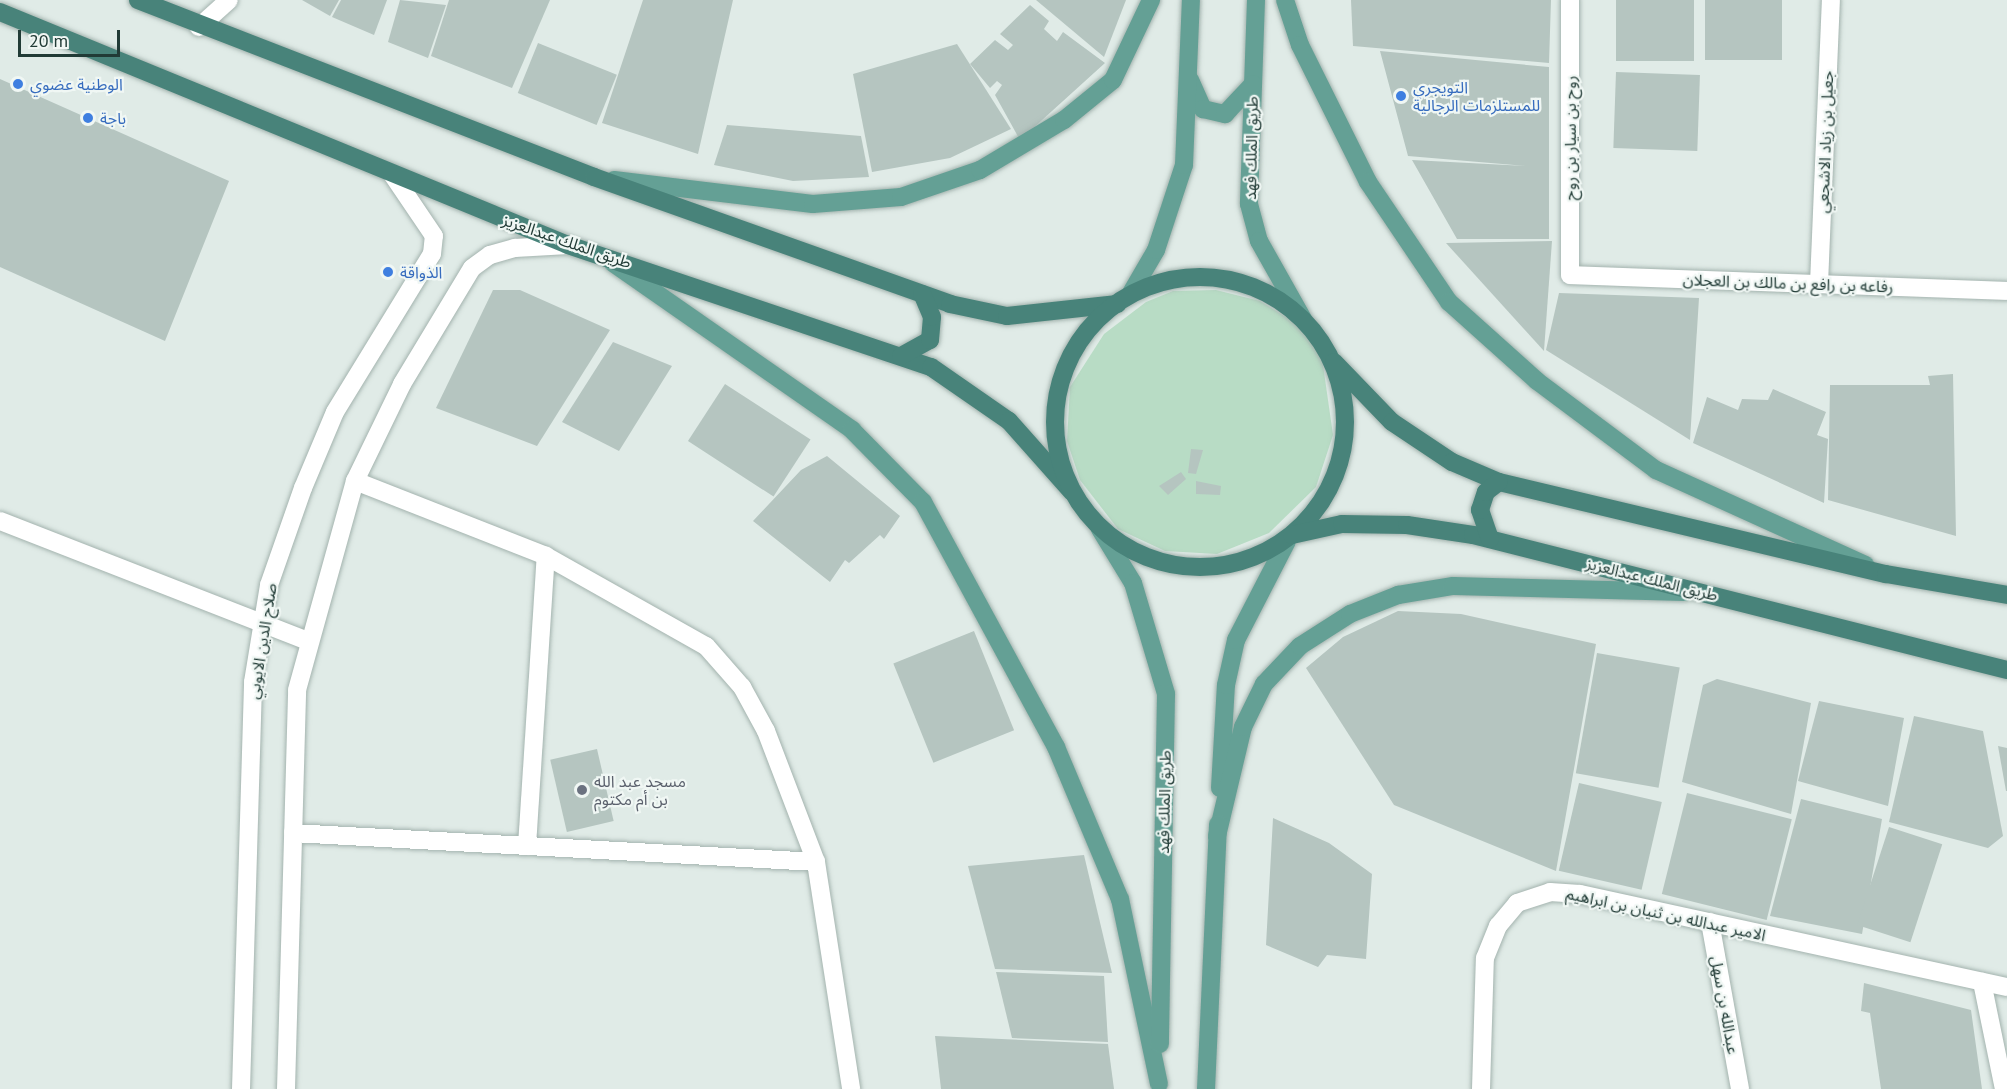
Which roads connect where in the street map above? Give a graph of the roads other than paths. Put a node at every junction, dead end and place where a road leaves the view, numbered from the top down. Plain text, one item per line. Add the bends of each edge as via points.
1 (138, 0) edge
2 (229, 0) edge
3 (1152, 0) edge
4 (1191, 0) edge
5 (1256, 0) edge
6 (1285, 0) edge
7 (1570, 0) edge
8 (1831, 0) edge
9 (0, 12) edge
10 (199, 27) junction
11 (1188, 76) junction
12 (1253, 84) junction
13 (392, 174) junction
14 (594, 177) junction
15 (568, 245) junction
16 (597, 251) junction
17 (1570, 275) joint
18 (1819, 284) junction
19 (2007, 291) edge
20 (1131, 293) junction
21 (922, 294) junction
22 (1116, 304) junction
23 (1303, 319) junction
24 (901, 356) junction
25 (1333, 360) junction
26 (355, 481) junction
27 (1499, 482) junction
28 (1072, 492) junction
29 (0, 521) edge
30 (1100, 529) junction
31 (1289, 538) junction
32 (1490, 539) junction
33 (546, 556) junction
34 (1886, 574) junction
35 (1702, 592) junction
36 (2007, 595) edge
37 (263, 623) junction
38 (307, 640) junction
39 (2007, 670) edge
40 (293, 833) junction
41 (1217, 836) junction
42 (527, 846) junction
43 (816, 862) junction
44 (1710, 922) junction
45 (1982, 982) junction
46 (2007, 987) edge
47 (1159, 1086) edge
48 (241, 1089) edge
49 (286, 1089) edge
50 (851, 1089) edge
51 (1206, 1089) edge
52 (1481, 1089) edge
53 (1740, 1089) edge
54 (2004, 1089) edge

1 - 10 highway
2 - 10 street
3 - 14 main road via 1113,80 1064,120 980,171 901,197 813,204
4 - 11 main road
5 - 12 main road, طريق الملك فهد
6 - 34 main road via 1300,45 1368,182 1449,302 1537,381 1656,470
7 - 17 street, روح بن سيار بن روح
8 - 18 street, جعيل بن زياد الاشجعي
9 - 13 highway, طريق الملك عبدالعزيز
10 - 14 highway
11 - 12 main road via 1203,109 1225,114
11 - 20 main road via 1185,165 1174,207
12 - 23 main road, طريق الملك فهد via 1249,204 1259,241
13 - 15 highway, طريق الملك عبدالعزيز
13 - 37 street, صلاح الدين الايوبي via 434,236 432,254 335,412 269,585
14 - 21 highway
15 - 16 highway, طريق الملك عبدالعزيز
15 - 26 street via 515,248 490,255 472,268 402,384
16 - 24 highway, طريق الملك عبدالعزيز
16 - 47 main road via 852,430 923,502 1056,747 1120,899
17 - 18 street, رفاعه بن رافع بن مالك بن العجلان
18 - 19 street, رفاعه بن رافع بن مالك بن العجلان
20 - 22 highway
20 - 23 highway via 1175,278 1222,278 1265,292
21 - 22 highway via 1007,316 1061,314
21 - 24 highway via 933,317 930,340
22 - 28 highway via 1094,321 1068,358 1055,402 1056,448
23 - 25 highway
24 - 28 highway, طريق الملك عبدالعزيز via 973,391 1009,421
25 - 27 highway via 1392,422 1452,462
25 - 31 highway via 1346,409 1342,459 1322,505
26 - 33 street
26 - 38 street
27 - 32 highway via 1486,492 1480,510
27 - 34 highway
28 - 30 highway
29 - 37 street
30 - 31 highway via 1143,557 1191,569 1242,563
30 - 47 main road, طريق الملك فهد via 1134,583 1166,694
31 - 32 highway, طريق الملك عبدالعزيز via 1342,524 1407,525
31 - 41 main road via 1236,640 1226,685
32 - 35 highway, طريق الملك عبدالعزيز
33 - 42 street
33 - 43 street via 706,646 742,687 766,731
34 - 36 highway
35 - 39 highway, طريق الملك عبدالعزيز
35 - 41 main road via 1453,586 1398,595 1350,614 1300,646 1264,684 1244,727
37 - 38 street
37 - 48 street, صلاح الدين الايوبي via 253,682
38 - 40 street via 297,690
40 - 42 street
40 - 49 street
41 - 51 main road
42 - 43 street
43 - 50 street
44 - 45 street, الامير عبدالله بن ثنيان بن ابراهيم
44 - 52 street, الامير عبدالله بن ثنيان بن ابراهيم via 1580,894 1550,892 1517,903 1498,926 1485,958
44 - 53 street, عبدالله بن سهل
45 - 46 street, الامير عبدالله بن ثنيان بن ابراهيم
45 - 54 street

